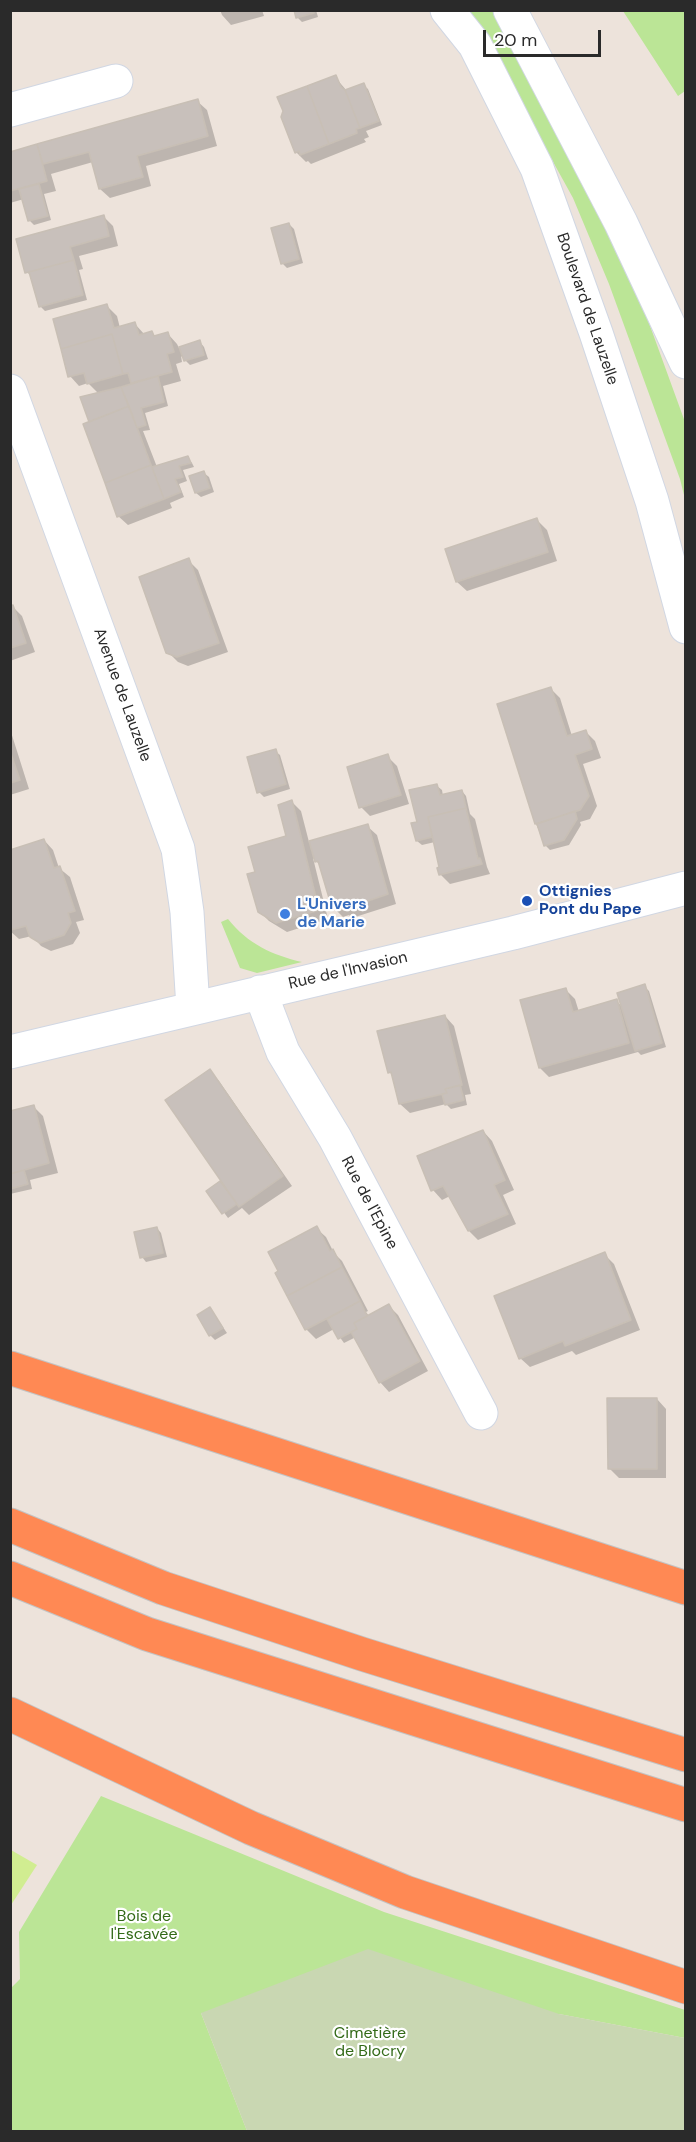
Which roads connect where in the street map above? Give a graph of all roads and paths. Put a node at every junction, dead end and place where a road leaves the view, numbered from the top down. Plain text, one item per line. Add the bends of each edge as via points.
1 (447, 10) edge
2 (510, 10) edge
3 (116, 81) dead end
4 (10, 110) edge
5 (686, 362) edge
6 (10, 391) edge
7 (686, 627) edge
8 (686, 888) edge
9 (260, 992) junction
10 (193, 1008) junction
11 (10, 1052) edge
12 (10, 1368) edge
13 (481, 1413) dead end
14 (10, 1526) edge
15 (10, 1578) edge
16 (686, 1588) edge
17 (10, 1714) edge
18 (686, 1755) edge
19 (686, 1805) edge
20 (686, 1987) edge

1 - 7 street, Boulevard de Lauzelle via 475,45 537,168 652,501
2 - 5 street via 621,223
3 - 4 street
6 - 10 street, Avenue de Lauzelle via 178,849 187,912
8 - 9 street, Rue de l'Invasion
9 - 10 street, Rue de l'Invasion
9 - 13 street, Rue de l'Epine via 283,1052 335,1138
10 - 11 street, Rue de l'Invasion
12 - 16 highway
14 - 18 highway via 163,1588
15 - 19 highway via 147,1634
17 - 20 highway via 252,1828 405,1892

